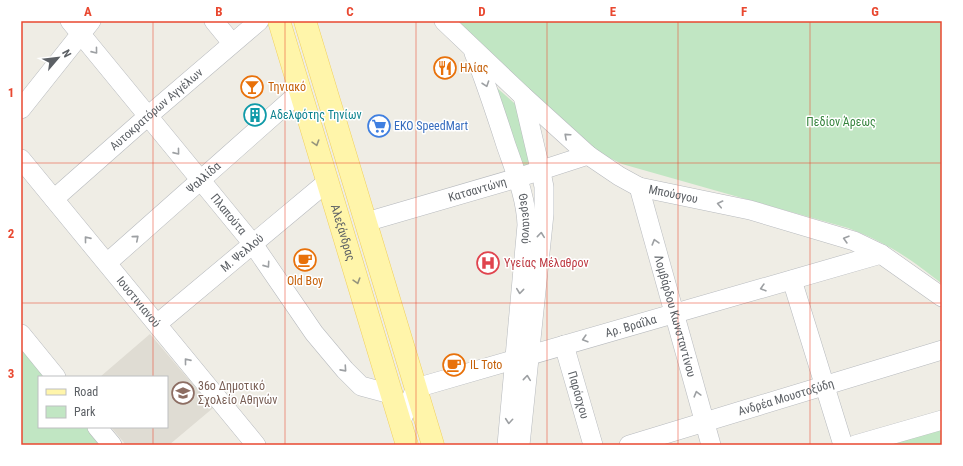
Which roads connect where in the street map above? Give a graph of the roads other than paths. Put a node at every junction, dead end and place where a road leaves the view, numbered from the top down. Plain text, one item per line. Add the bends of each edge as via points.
1 (214, 21) edge
2 (259, 21) edge
3 (279, 21) edge
4 (298, 21) edge
5 (305, 21) edge
6 (444, 21) edge
7 (81, 25) edge
8 (232, 43) junction
9 (472, 48) junction
10 (314, 52) junction
11 (300, 92) junction
12 (523, 96) junction
13 (21, 108) edge
14 (148, 116) junction
15 (588, 155) junction
16 (21, 159) edge
17 (540, 170) junction
18 (517, 178) junction
19 (201, 181) junction
20 (327, 182) junction
21 (639, 187) junction
22 (54, 199) junction
23 (366, 222) junction
24 (253, 244) junction
25 (882, 254) junction
26 (107, 263) junction
27 (792, 280) junction
28 (942, 297) edge
29 (675, 314) junction
30 (157, 324) junction
31 (21, 334) edge
32 (564, 345) junction
33 (942, 350) edge
34 (521, 358) junction
35 (55, 376) edge
36 (825, 386) junction
37 (416, 388) junction
38 (392, 396) junction
39 (942, 420) edge
40 (705, 422) junction
41 (400, 423) junction
42 (98, 428) edge
43 (112, 445) edge
44 (256, 445) edge
45 (407, 445) edge
46 (433, 445) edge
47 (507, 445) edge
48 (520, 445) edge
49 (593, 445) edge
50 (629, 445) edge
51 (711, 445) edge
52 (843, 445) edge
53 (855, 445) edge

1 - 8 street
2 - 8 street, Αυτοκρατόρων Αγγέλων
3 - 11 main road, Αλεξάνδρας
4 - 10 street
5 - 10 main road, Αλεξάνδρας
6 - 9 street, Μπούσγου
7 - 13 street
7 -> 14 street, Πλαπούτα
8 - 14 street, Αυτοκρατόρων Αγγέλων
9 - 12 street, Μπούσγου
9 -> 18 street, Θερειανού
10 - 23 main road, Αλεξάνδρας
11 - 19 street, Ψαλλίδα
11 -> 20 main road, Αλεξάνδρας
15 -> 12 street, Μπούσγου
12 - 17 street, Θερειανού
14 -> 19 street, Πλαπούτα
14 - 22 street, Αυτοκρατόρων Αγγέλων
15 - 17 street, Κατσαντώνη
15 - 21 street, Μπούσγου
16 - 22 street, Ιουστινιανού
17 - 18 street, Κατσαντώνη
34 -> 17 street, Θερειανού via 544,214 544,187
18 - 23 street, Κατσαντώνη
18 -> 34 street, Θερειανού via 525,202 527,225
19 - 24 street, Πλαπούτα
26 -> 19 street, Ψαλλίδα
20 - 24 street, Μ. Ψελλού
20 -> 38 main road, Αλεξάνδρας
25 -> 21 street, Μπούσγου via 854,241 750,210
29 -> 21 street, Λομβάρδου Κωνσταντίνου
26 -> 22 street, Ιουστινιανού
23 - 37 main road, Αλεξάνδρας
24 - 30 street, Μ. Ψελλού
24 -> 38 street, Πλαπούτα via 314,333 344,370 361,386
25 - 27 street, Αρ. Βραΐλα
25 - 28 street, Μπούσγου
26 - 30 street, Ιουστινιανού
27 -> 29 street, Αρ. Βραΐλα
27 - 36 street
29 -> 32 street, Αρ. Βραΐλα
40 -> 29 street, Λομβάρδου Κωνσταντίνου
44 -> 30 street, Ιουστινιανού
31 - 35 street
32 - 34 street, Αρ. Βραΐλα
32 - 49 street, Παράσχου
33 - 36 street, Ανδρέα Μουστοξύδη
34 - 37 street, Αρ. Βραΐλα
34 -> 47 street, Θερειανού
48 -> 34 street, Θερειανού
36 - 40 street, Ανδρέα Μουστοξύδη
36 - 52 street
37 - 41 street
37 - 46 main road, Αλεξάνδρας
38 - 41 main road, Αλεξάνδρας
39 - 53 street
40 - 50 street, Ανδρέα Μουστοξύδη
40 - 51 street, Λομβάρδου Κωνσταντίνου
41 - 45 main road, Αλεξάνδρας
42 - 43 street

